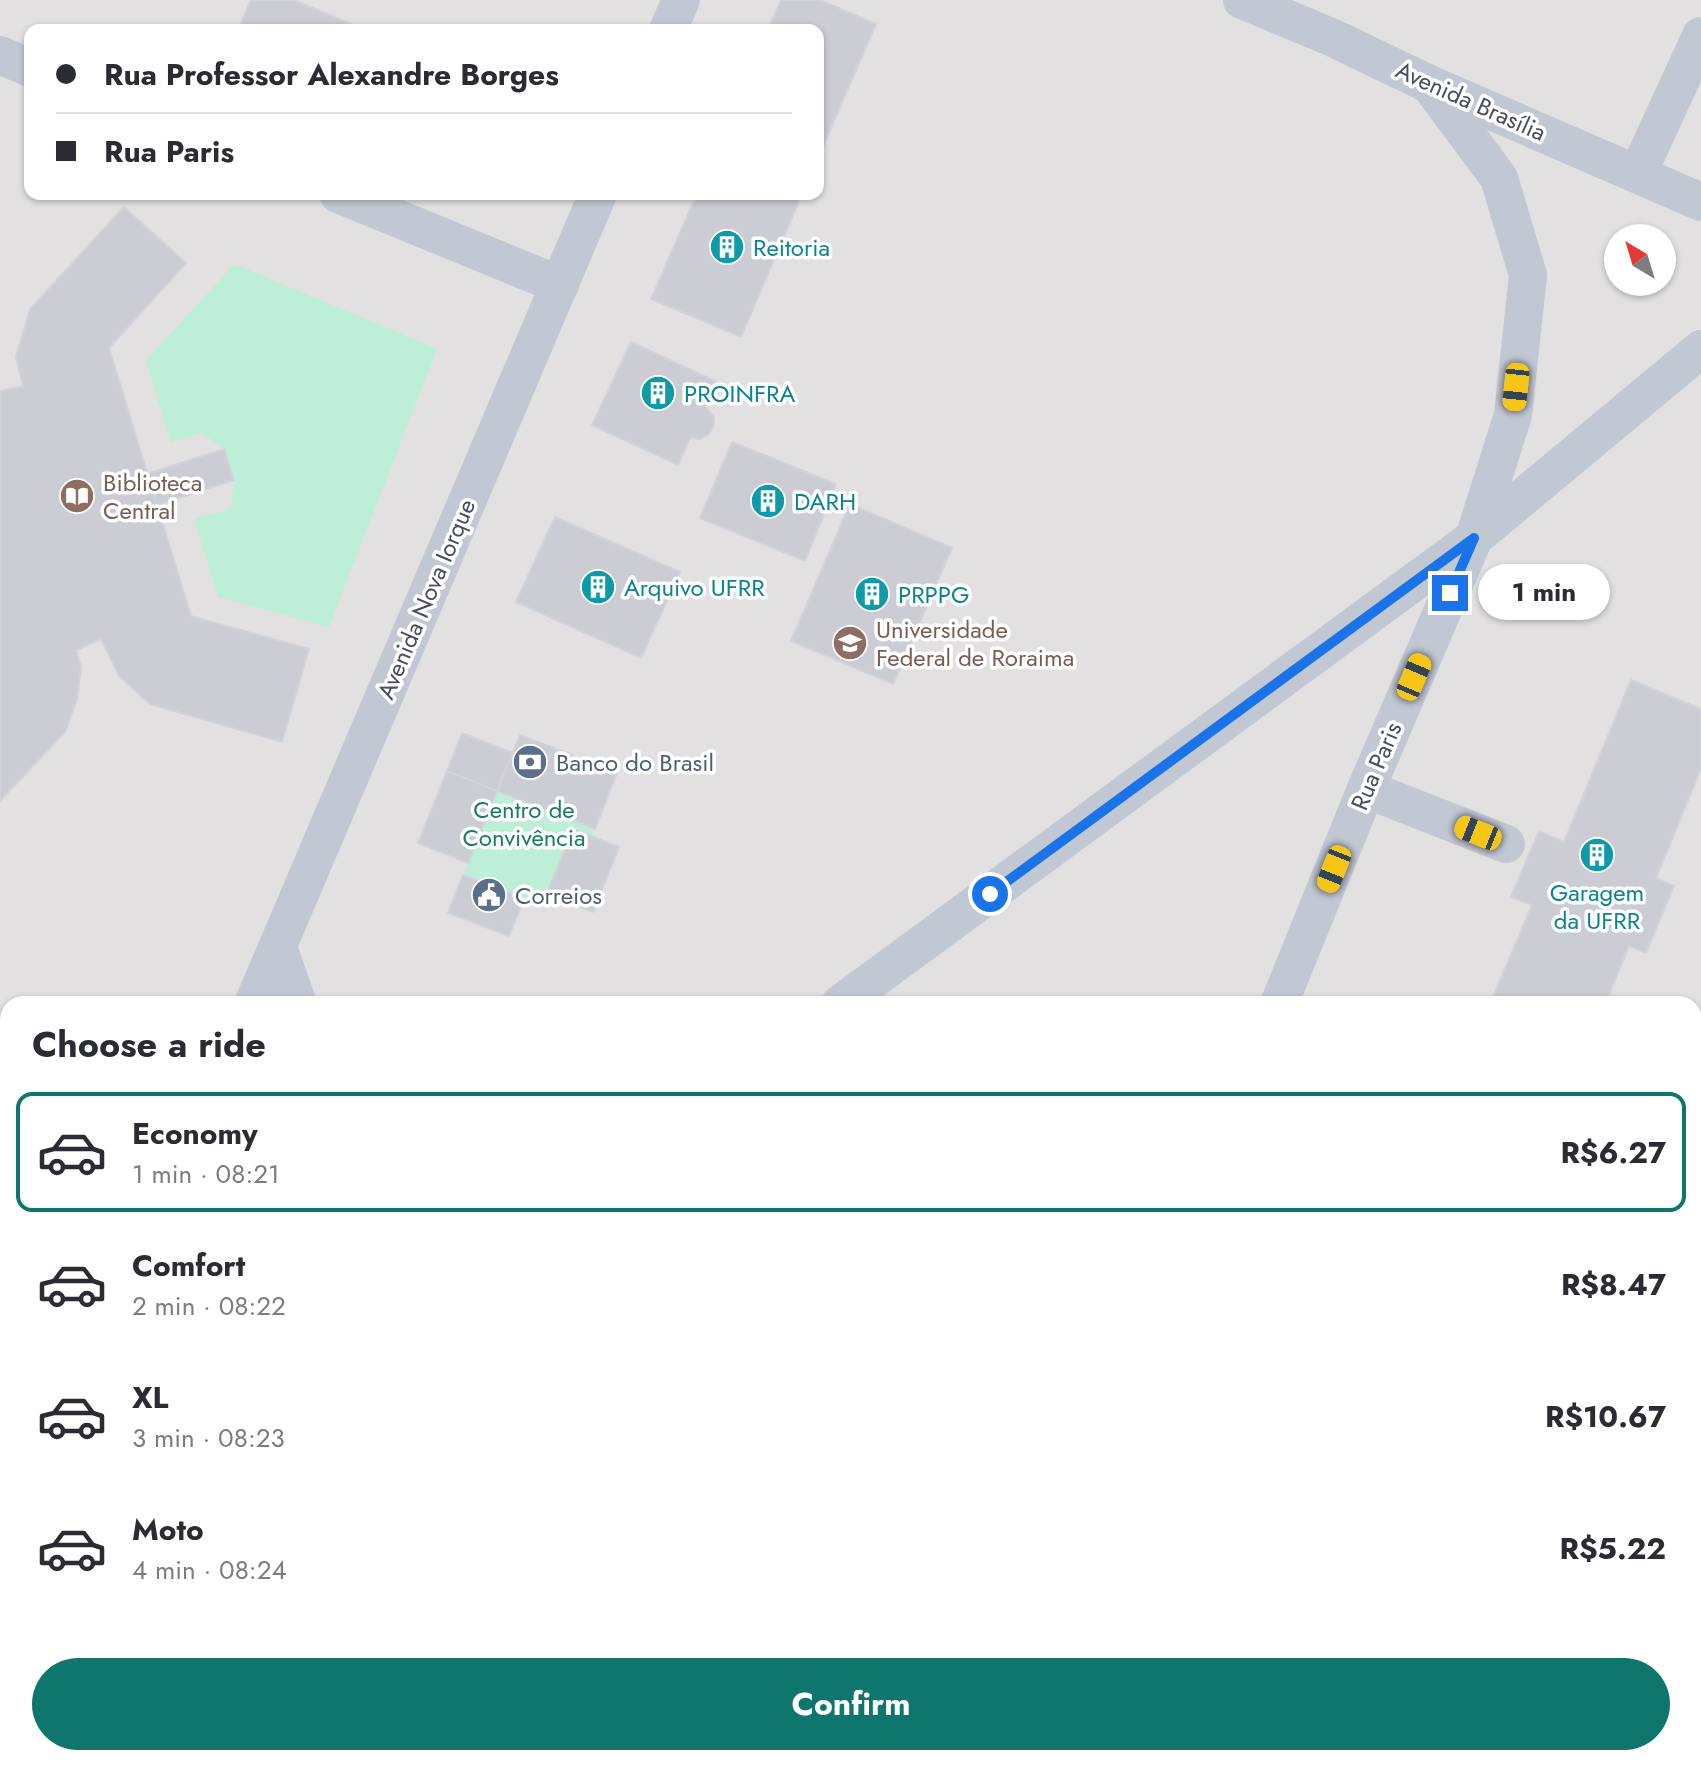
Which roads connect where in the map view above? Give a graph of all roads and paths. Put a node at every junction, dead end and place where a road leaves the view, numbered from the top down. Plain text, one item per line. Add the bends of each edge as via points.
1 (681, 0) edge
2 (1242, 0) edge
3 (671, 24) edge
4 (1701, 36) edge
5 (0, 55) edge
6 (24, 65) edge
7 (1429, 84) junction
8 (1638, 173) junction
9 (353, 200) edge
10 (595, 200) edge
11 (1701, 202) edge
12 (560, 285) junction
13 (1701, 349) edge
14 (1474, 538) junction
15 (1366, 789) junction
16 (1506, 844) dead end
17 (278, 947) junction
18 (257, 996) edge
19 (295, 996) edge
20 (851, 996) edge
21 (1282, 996) edge

1 - 3 street
2 - 7 street, Avenida Brasília
4 - 8 street
5 - 6 street
7 - 8 street, Avenida Brasília
7 - 14 street, Rua Paris via 1499,178 1528,275 1513,415
8 - 11 street, Avenida Brasília
9 - 12 street
10 - 12 street, Avenida Nova Iorque
12 - 17 street, Avenida Nova Iorque
13 - 14 street
14 - 15 street, Rua Paris
14 - 20 street
15 - 16 street
15 - 21 street, Rua Paris
17 - 18 street, Avenida Nova Iorque
17 - 19 street

